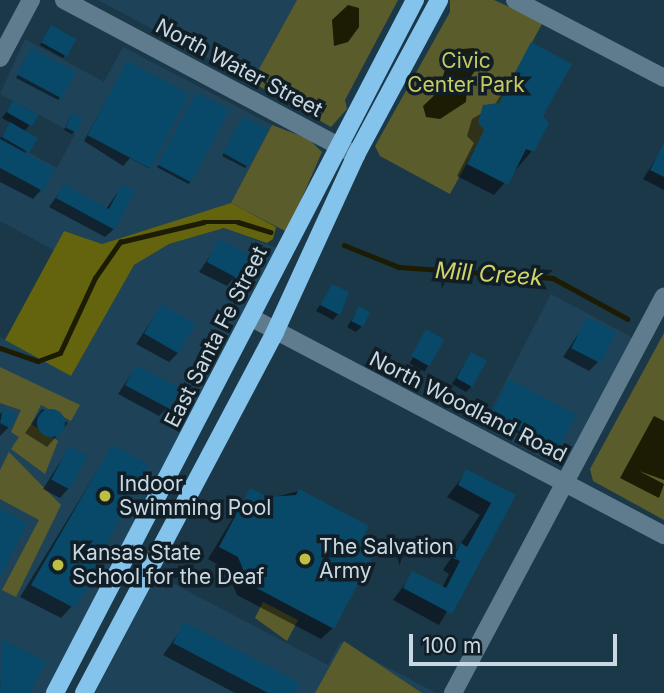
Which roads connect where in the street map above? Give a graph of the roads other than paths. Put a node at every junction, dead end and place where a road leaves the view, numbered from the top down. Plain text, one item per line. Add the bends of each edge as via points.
1 (31, 0) edge
2 (64, 0) edge
3 (415, 0) edge
4 (439, 0) edge
5 (515, 0) edge
6 (0, 58) edge
7 (664, 78) edge
8 (338, 146) junction
9 (356, 155) junction
10 (664, 297) edge
11 (252, 318) junction
12 (275, 332) junction
13 (181, 454) junction
14 (204, 466) junction
15 (566, 483) junction
16 (664, 535) edge
17 (55, 693) edge
18 (84, 693) edge
19 (453, 693) edge

1 - 6 street
2 - 8 street, North Water Street
3 - 8 main road, East Santa Fe Street
4 - 9 main road
5 - 7 street
8 - 9 street, North Water Street
8 - 11 main road, East Santa Fe Street
9 - 12 main road
10 - 15 street
11 - 12 street, North Woodland Road
11 - 13 main road, East Santa Fe Street
12 - 14 main road
12 - 15 street, North Woodland Road
13 - 14 main road
13 - 17 main road, East Santa Fe Street
14 - 18 main road
15 - 16 street, North Woodland Road
15 - 19 street

